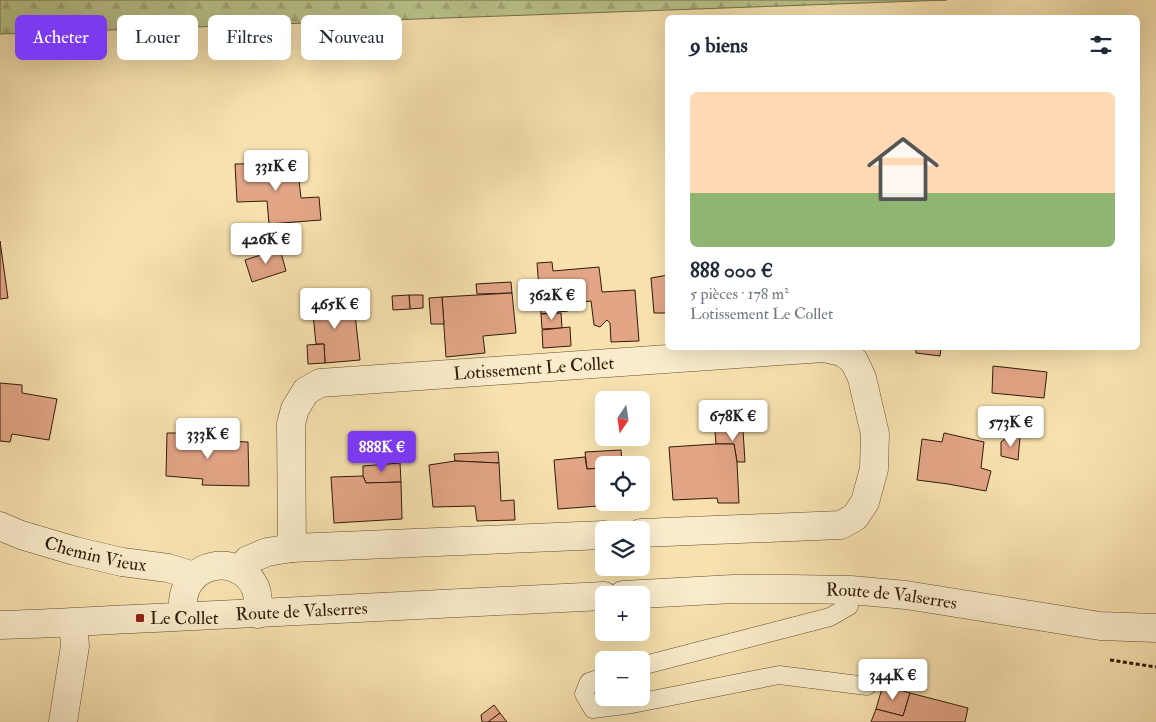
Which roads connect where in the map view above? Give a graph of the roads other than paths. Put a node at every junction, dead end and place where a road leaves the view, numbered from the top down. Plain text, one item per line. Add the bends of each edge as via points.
1 (795, 350) edge
2 (833, 350) edge
3 (0, 526) edge
4 (650, 533) edge
5 (595, 535) edge
6 (292, 548) junction
7 (239, 570) junction
8 (194, 576) junction
9 (851, 590) junction
10 (650, 594) edge
11 (595, 596) edge
12 (258, 614) junction
13 (185, 616) junction
14 (73, 623) junction
15 (0, 626) edge
16 (1156, 628) edge
17 (650, 664) edge
18 (595, 680) edge
19 (867, 686) dead end
20 (650, 700) edge
21 (616, 706) edge
22 (63, 722) edge

1 - 6 street, Lotissement Le Collet via 320,383 306,391 295,409 291,424
2 - 4 street, Lotissement Le Collet via 854,361 862,378 875,434 874,469 865,502 855,518 841,525
3 - 8 street, Chemin Vieux via 76,551
5 - 6 street
6 - 7 street via 267,552 248,560
7 - 8 street via 215,566
7 - 12 street via 255,588
8 - 13 street via 186,588
9 - 10 street, Route de Valserres via 733,589
9 - 16 street, Route de Valserres via 906,594 1100,626
9 - 17 lane via 849,606 830,617
11 - 12 street, Route de Valserres
12 - 13 street, Route de Valserres
13 - 14 street, Route de Valserres
14 - 15 street, Route de Valserres
14 - 22 street via 75,646
18 - 21 lane via 589,682 584,694 593,709
19 - 20 lane via 780,675

